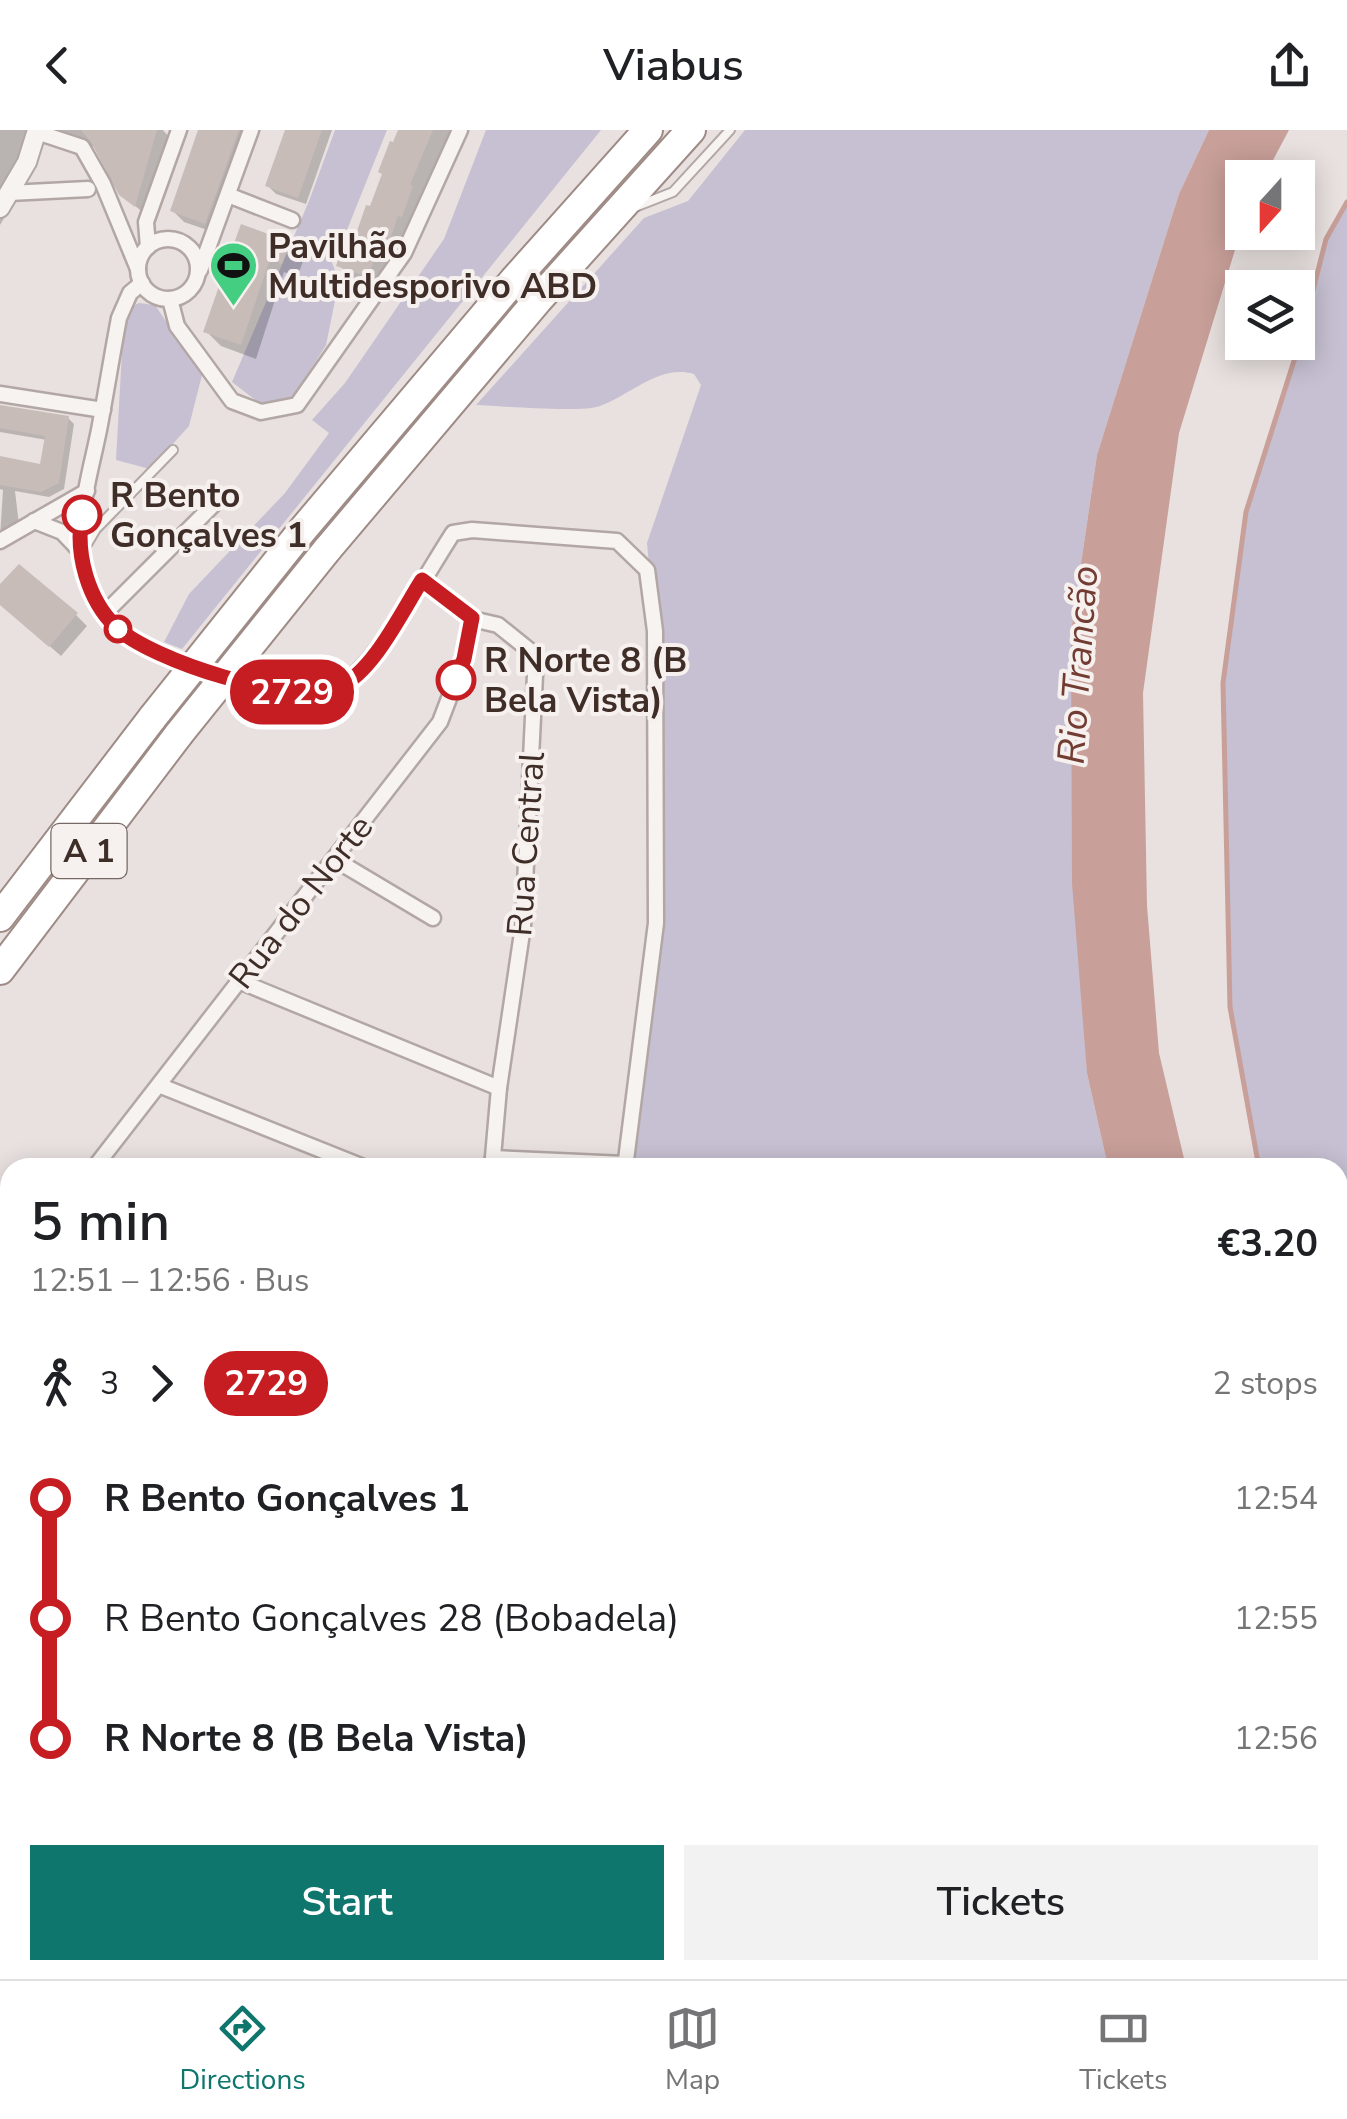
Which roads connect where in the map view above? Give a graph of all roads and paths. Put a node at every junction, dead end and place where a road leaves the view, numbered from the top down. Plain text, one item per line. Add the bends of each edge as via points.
1 (179, 130) edge
2 (252, 130) edge
3 (460, 130) edge
4 (648, 130) edge
5 (690, 130) edge
6 (730, 130) edge
7 (37, 131) edge
8 (88, 190) dead end
9 (228, 195) junction
10 (4, 201) edge
11 (615, 212) junction
12 (292, 220) dead end
13 (148, 247) junction
14 (140, 276) junction
15 (196, 280) junction
16 (170, 299) junction
17 (0, 394) edge
18 (103, 410) junction
19 (173, 450) dead end
20 (86, 490) junction
21 (214, 504) dead end
22 (34, 521) junction
23 (0, 541) edge
24 (82, 553) junction
25 (422, 580) junction
26 (104, 614) junction
27 (472, 618) junction
28 (334, 860) junction
29 (0, 917) edge
30 (433, 918) dead end
31 (0, 970) edge
32 (239, 982) junction
33 (161, 1086) junction
34 (499, 1088) junction
35 (102, 1158) edge
36 (341, 1158) edge
37 (492, 1158) edge
38 (626, 1158) edge
39 (0, 1645) edge
40 (0, 1659) edge

1 - 13 street via 146,222
2 - 9 street
3 - 16 street via 404,252 298,405 260,412 232,401 177,326
4 - 29 highway, A 1, bridge via 300,533
5 - 11 highway, A 1
6 - 11 lane via 674,192
7 - 10 street
7 - 14 street via 82,147
8 - 10 street
9 - 12 street
9 - 15 street
11 - 31 highway, A 1, bridge via 326,551
13 - 14 street
13 - 15 street via 164,239 189,247 198,262
14 - 16 street via 154,295
14 - 18 street via 119,318
15 - 16 street
17 - 18 street
18 - 20 street
19 - 24 lane via 96,529
20 - 22 street
20 - 24 street
21 - 26 street
22 - 23 street
22 - 24 street via 62,532
24 - 26 street
25 - 26 street via 372,660 340,686 312,693 257,686 166,656 142,646
25 - 27 street, Rua Central
25 - 38 street via 453,533 472,530 618,541 648,570 655,631 656,923
27 - 28 street, Rua do Norte via 440,722
27 - 34 street, Rua Central via 498,625 529,650 535,675 522,926
28 - 30 street
28 - 32 street, Rua do Norte
32 - 33 street, Rua do Norte
32 - 34 street
33 - 35 street, Rua do Norte
33 - 36 street
34 - 37 street, Rua Central
39 - 40 street

